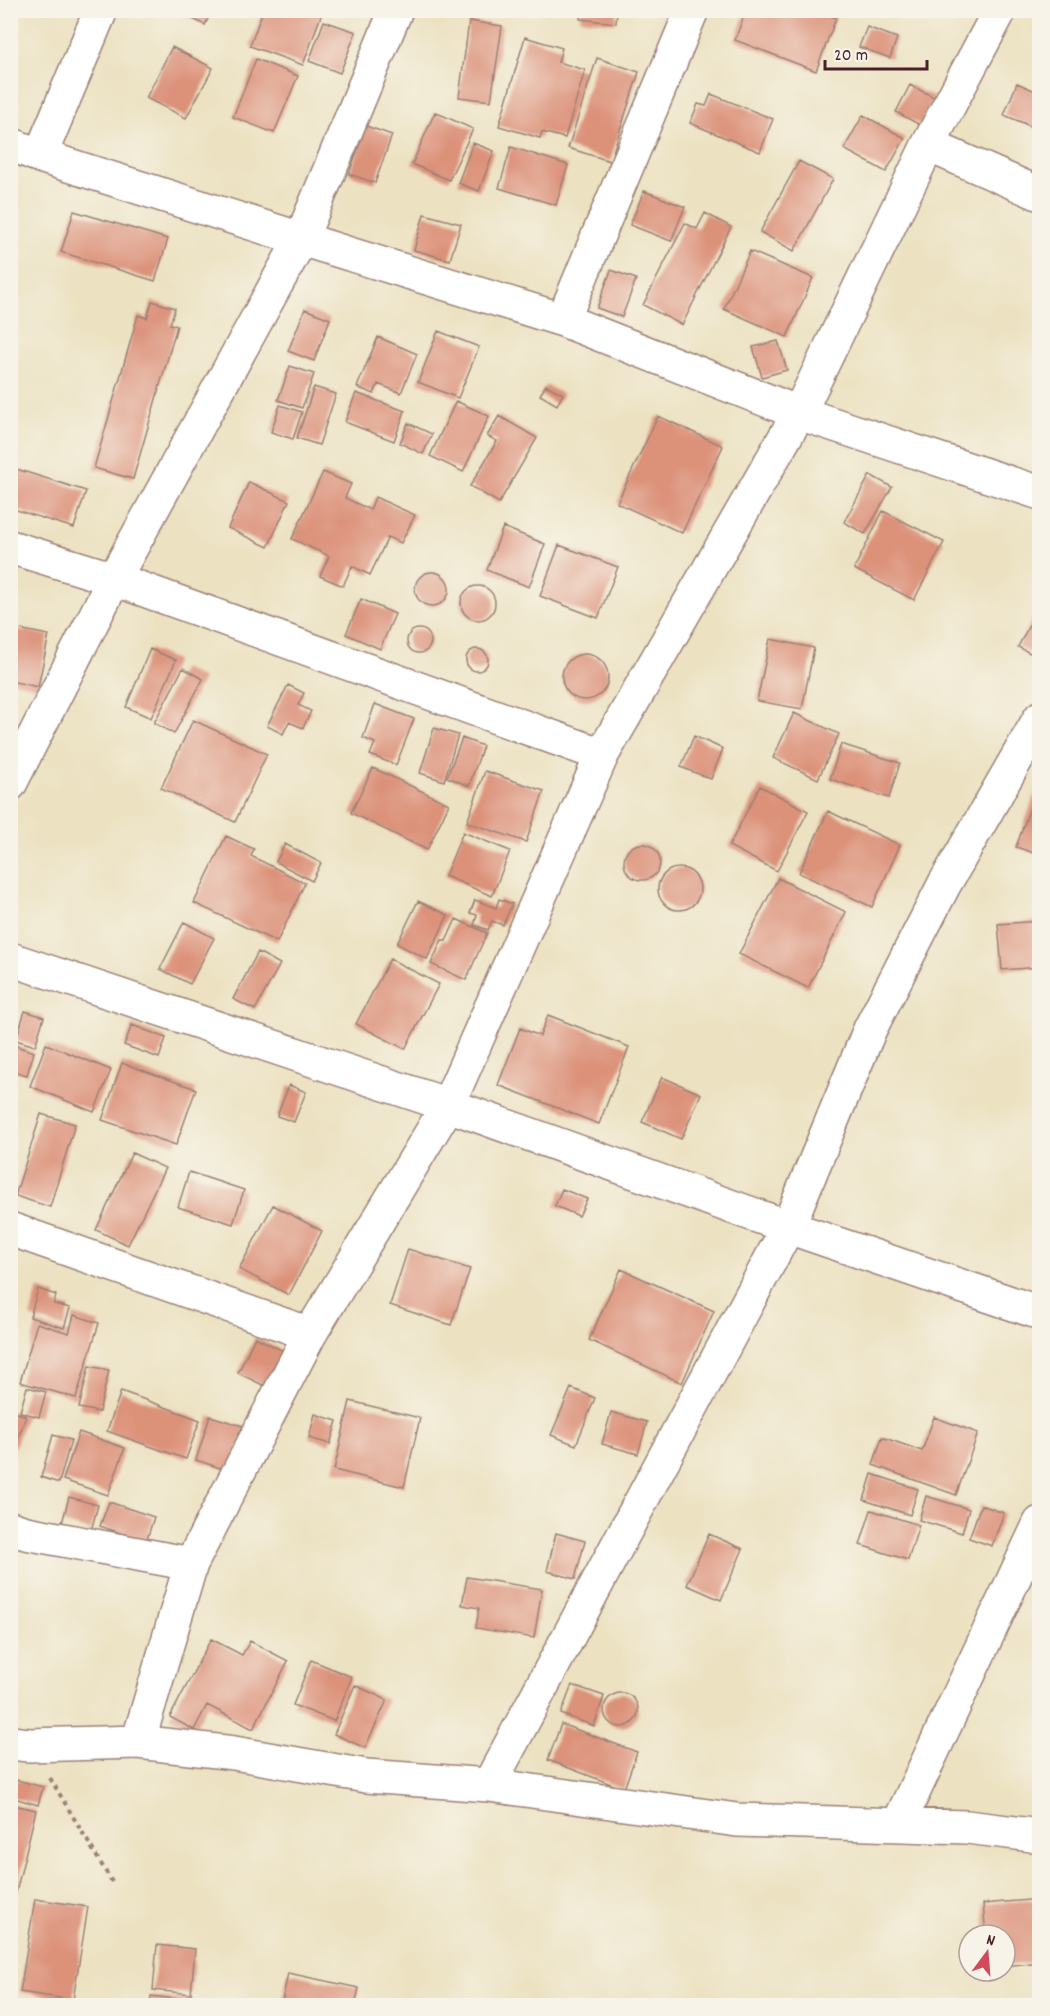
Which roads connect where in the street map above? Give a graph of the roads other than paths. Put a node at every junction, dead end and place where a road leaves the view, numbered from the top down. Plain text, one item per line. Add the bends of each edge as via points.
1 (101, 10) edge
2 (396, 10) edge
3 (692, 10) edge
4 (1000, 10) edge
5 (928, 145) junction
6 (25, 150) edge
7 (1040, 194) edge
8 (301, 239) junction
9 (563, 320) junction
10 (799, 413) junction
11 (1040, 493) edge
12 (10, 547) edge
13 (114, 579) junction
14 (1040, 718) edge
15 (602, 755) junction
16 (10, 784) edge
17 (10, 959) edge
18 (448, 1106) junction
19 (788, 1227) junction
20 (10, 1229) edge
21 (1040, 1313) edge
22 (310, 1334) junction
23 (1040, 1523) edge
24 (10, 1528) edge
25 (191, 1564) junction
26 (138, 1742) junction
27 (20, 1744) edge
28 (489, 1785) junction
29 (898, 1825) junction
30 (1040, 1836) edge

1 - 6 street
2 - 8 street
3 - 9 street
4 - 5 street
5 - 7 street
5 - 10 street
6 - 8 street
8 - 9 street
8 - 13 street
9 - 10 street
10 - 11 street
10 - 15 street
12 - 13 street
13 - 15 street
13 - 16 street
14 - 19 street via 944,885 870,1029
15 - 18 street
17 - 18 street
18 - 19 street
18 - 22 street
19 - 21 street
19 - 28 street
20 - 22 street
22 - 25 street
23 - 29 street
24 - 25 street
25 - 26 street
26 - 27 street
26 - 28 street via 366,1776
28 - 29 street via 737,1820
29 - 30 street via 967,1827

